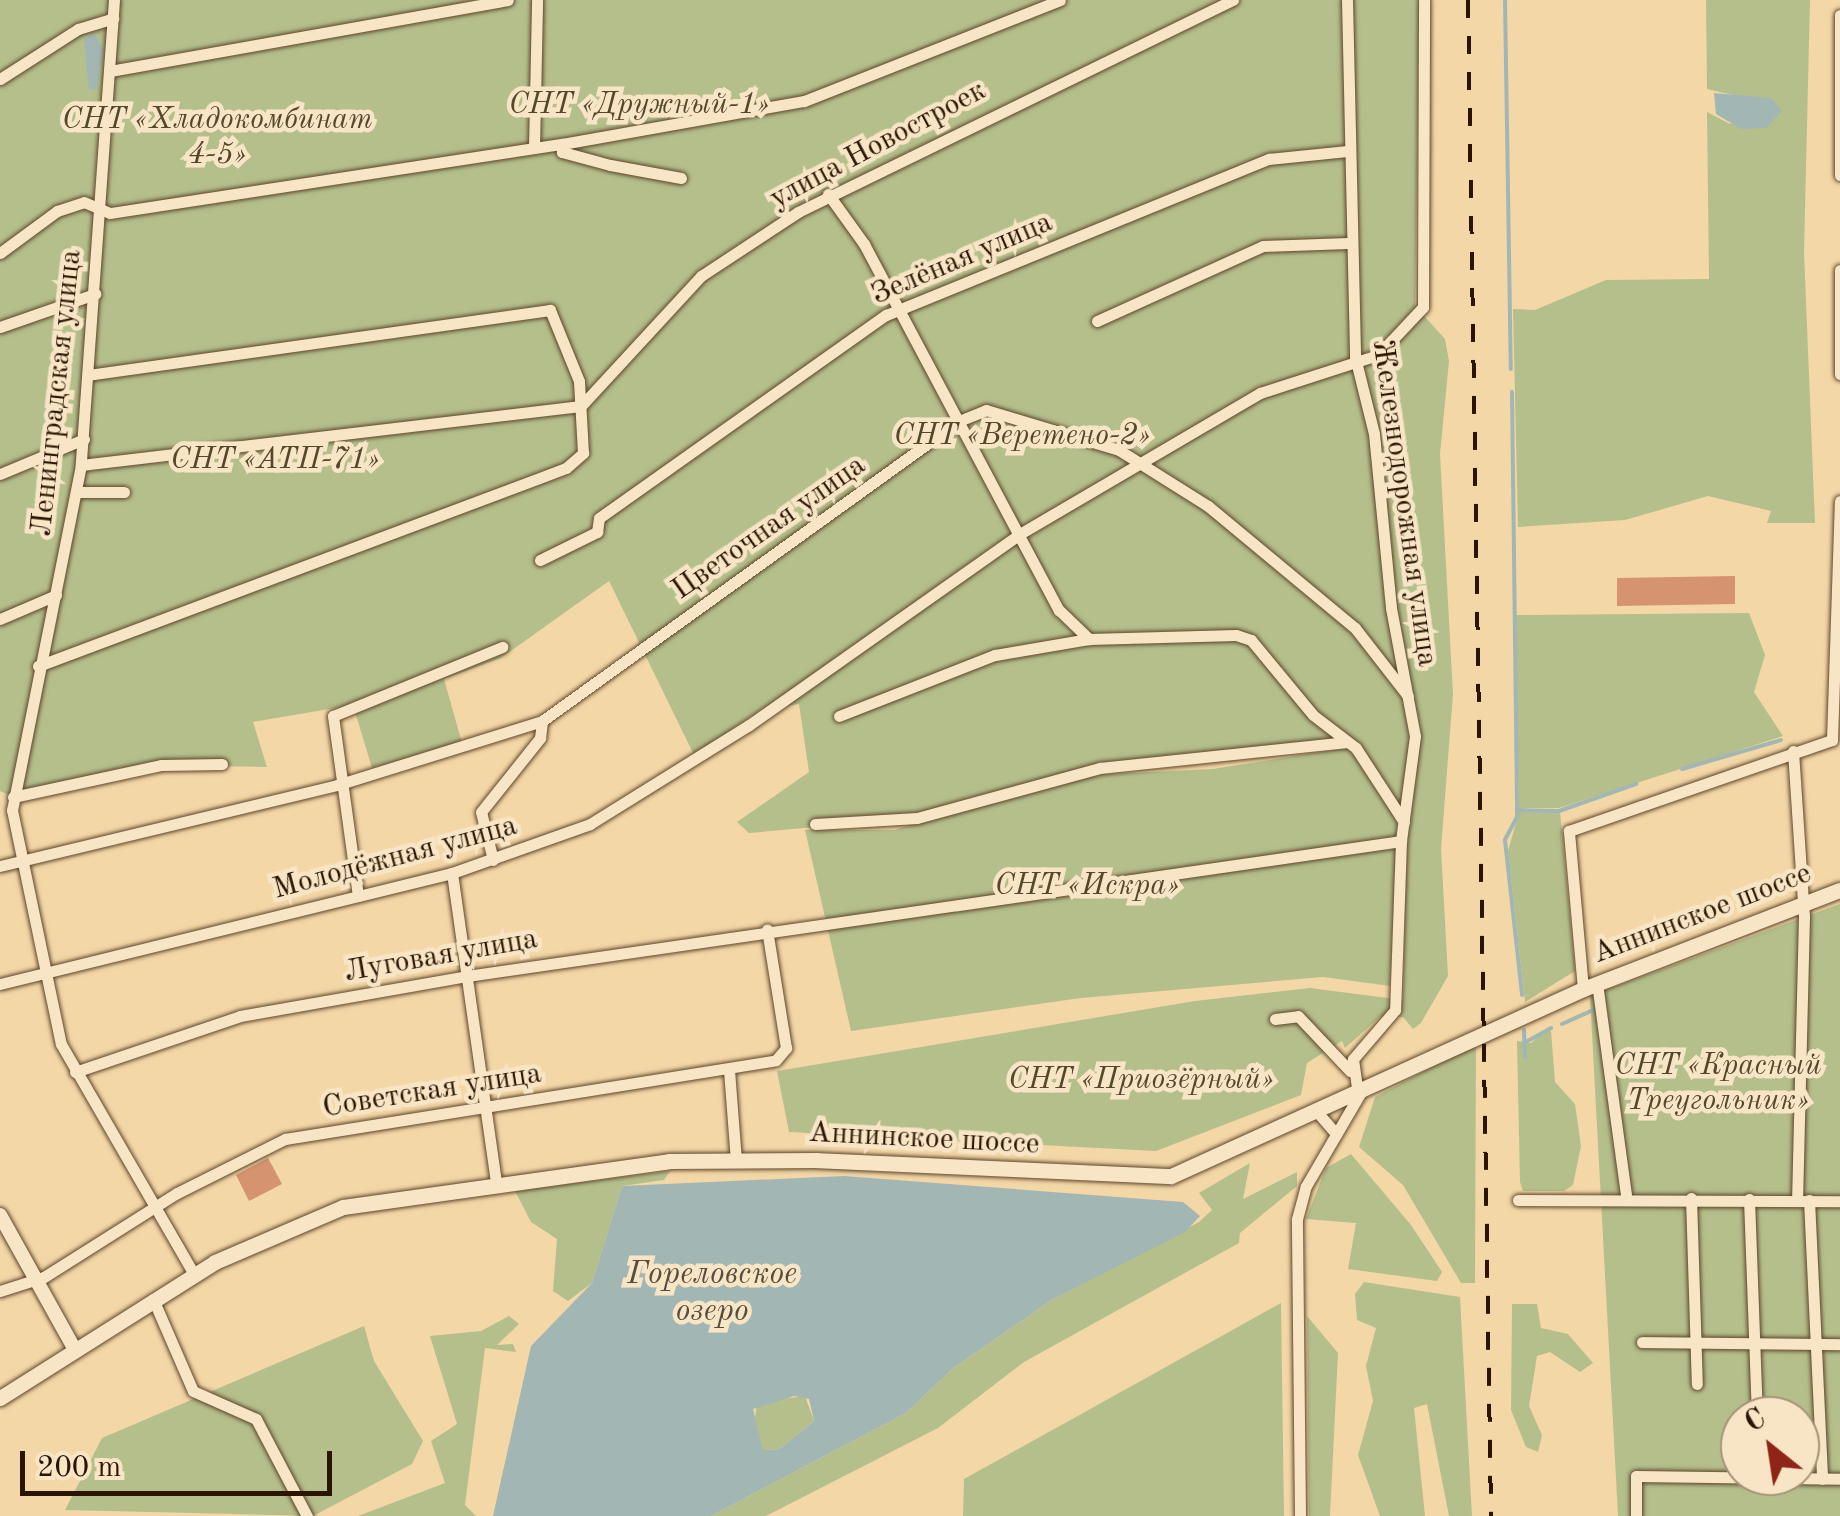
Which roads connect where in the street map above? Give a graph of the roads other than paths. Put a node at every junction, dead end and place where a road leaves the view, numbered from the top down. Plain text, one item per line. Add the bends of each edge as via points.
1 (114, 0) edge
2 (508, 0) edge
3 (537, 0) edge
4 (1060, 0) edge
5 (1233, 0) edge
6 (1347, 0) edge
7 (1424, 0) edge
8 (1840, 15) edge
9 (113, 18) junction
10 (110, 71) junction
11 (0, 79) edge
12 (562, 144) junction
13 (534, 148) junction
14 (1347, 151) junction
15 (1840, 174) edge
16 (681, 178) dead end
17 (828, 194) junction
18 (100, 210) junction
19 (1348, 243) junction
20 (0, 254) edge
21 (1840, 270) edge
22 (94, 294) junction
23 (900, 310) junction
24 (1097, 321) dead end
25 (0, 327) edge
26 (1362, 366) junction
27 (89, 374) junction
28 (1840, 374) edge
29 (585, 401) junction
30 (959, 421) junction
31 (84, 439) junction
32 (1143, 464) junction
33 (81, 465) junction
34 (0, 474) edge
35 (76, 492) junction
36 (124, 492) dead end
37 (1840, 501) edge
38 (1018, 535) junction
39 (540, 560) dead end
40 (56, 595) junction
41 (0, 618) edge
42 (1090, 639) junction
43 (502, 647) dead end
44 (38, 666) junction
45 (1408, 696) junction
46 (839, 716) dead end
47 (542, 721) junction
48 (1836, 739) edge
49 (1347, 742) junction
50 (1793, 752) junction
51 (222, 764) dead end
52 (337, 785) junction
53 (12, 797) junction
54 (1404, 822) junction
55 (815, 824) dead end
56 (1401, 841) junction
57 (493, 860) junction
58 (23, 861) junction
59 (0, 866) edge
60 (452, 873) junction
61 (1840, 890) edge
62 (358, 896) junction
63 (1802, 904) junction
64 (767, 930) junction
65 (46, 972) junction
66 (466, 976) junction
67 (0, 984) edge
68 (1590, 986) junction
69 (1274, 1019) dead end
70 (729, 1070) junction
71 (1350, 1071) junction
72 (74, 1072) junction
73 (1360, 1093) junction
74 (485, 1108) junction
75 (1318, 1114) junction
76 (1336, 1134) junction
77 (736, 1160) junction
78 (496, 1182) junction
79 (1626, 1196) junction
80 (1690, 1198) junction
81 (1749, 1199) junction
82 (1518, 1200) dead end
83 (1803, 1200) junction
84 (1840, 1201) edge
85 (156, 1211) junction
86 (0, 1214) edge
87 (194, 1274) junction
88 (35, 1279) junction
89 (0, 1291) edge
90 (153, 1299) junction
91 (1642, 1342) dead end
92 (1696, 1342) junction
93 (1814, 1343) junction
94 (1756, 1344) junction
95 (1840, 1344) edge
96 (74, 1348) junction
97 (1697, 1384) dead end
98 (1757, 1396) edge
99 (0, 1398) edge
100 (1822, 1479) junction
101 (1840, 1479) edge
102 (306, 1516) edge
103 (1300, 1516) edge
104 (1636, 1516) edge

1 - 9 street, Ленинградская улица
2 - 10 street
3 - 13 street
4 - 12 street via 804,100
5 - 17 street, улица Новостроек
6 - 14 street, Железнодорожная улица
7 - 26 street via 1422,308
8 - 15 street
9 - 10 street, Ленинградская улица
9 - 11 street via 78,29
10 - 18 street, Ленинградская улица
12 - 13 street
12 - 16 street via 562,152
13 - 18 street
14 - 19 street, Железнодорожная улица
14 - 23 street, Зелёная улица via 1269,159
17 - 23 street
17 - 29 street, улица Новостроек via 701,276
18 - 20 street via 84,202 57,211
18 - 22 street, Ленинградская улица
19 - 24 street via 1264,246
19 - 26 street, Железнодорожная улица
21 - 28 street
22 - 25 street
22 - 27 street, Ленинградская улица
23 - 30 street
23 - 39 street, Зелёная улица via 599,518 596,532
26 - 32 street, Молодёжная улица via 1260,393
26 - 45 street, Железнодорожная улица
27 - 29 street via 550,310
27 - 31 street, Ленинградская улица
29 - 33 street
29 - 44 street via 578,462
30 - 32 street, Цветочная улица via 986,410 1069,430
30 - 38 street
30 - 47 street, Цветочная улица
31 - 33 street, Ленинградская улица
31 - 34 street
32 - 38 street, Молодёжная улица
32 - 45 street, Цветочная улица via 1298,576 1355,628
33 - 35 street, Ленинградская улица
35 - 36 street
35 - 40 street, Ленинградская улица
37 - 48 street
38 - 42 street via 1059,610
38 - 57 street, Молодёжная улица via 648,793
40 - 41 street
40 - 44 street, Ленинградская улица
42 - 46 street via 995,655
42 - 49 street via 1251,640 1312,715
43 - 52 street via 334,716
44 - 53 street, Ленинградская улица
45 - 54 street, Железнодорожная улица via 1414,753
47 - 52 street
47 - 57 street via 540,738 481,812
48 - 50 street
49 - 54 street via 1382,778
49 - 55 street via 1100,768 917,818
50 - 63 street
50 - 68 street via 1569,831
51 - 53 street via 161,765
52 - 58 street
52 - 62 street
53 - 58 street, Ленинградская улица
54 - 56 street, Железнодорожная улица
56 - 64 street, Луговая улица
56 - 71 street, Железнодорожная улица via 1396,1010 1361,1043
57 - 60 street, Молодёжная улица
58 - 59 street
58 - 65 street, Ленинградская улица
60 - 62 street, Молодёжная улица
60 - 66 street
61 - 63 main road, Аннинское шоссе
62 - 65 street, Молодёжная улица
63 - 68 main road, Аннинское шоссе
63 - 83 street
64 - 66 street, Луговая улица
64 - 70 street, Советская улица via 786,1048 776,1060
65 - 67 street, Молодёжная улица
65 - 72 street, Ленинградская улица
66 - 72 street, Луговая улица via 240,1016
66 - 74 street
68 - 73 main road, Аннинское шоссе
68 - 79 street
69 - 71 street via 1298,1016
70 - 74 street, Советская улица
70 - 77 street
71 - 73 street
72 - 85 street, Ленинградская улица
73 - 75 main road, Аннинское шоссе
73 - 76 street
74 - 78 street
74 - 85 street, Советская улица via 286,1139
75 - 76 street
75 - 77 main road, Аннинское шоссе via 1172,1176
76 - 103 street via 1297,1218
77 - 78 main road, Аннинское шоссе
78 - 87 main road, Аннинское шоссе via 301,1219
79 - 80 street
79 - 82 street
80 - 81 street
80 - 92 street
81 - 83 street
81 - 94 street
83 - 84 street
83 - 93 street
85 - 87 street, Ленинградская улица
85 - 88 street, Советская улица
86 - 88 street
87 - 90 main road, Аннинское шоссе
88 - 89 street, Советская улица
88 - 96 street
90 - 96 main road, Аннинское шоссе
90 - 102 street via 193,1391 256,1419
91 - 92 street
92 - 94 street
92 - 97 street
93 - 94 street
93 - 95 street
93 - 100 street
94 - 98 street
96 - 99 main road, Аннинское шоссе
100 - 101 street
100 - 104 street via 1636,1476

